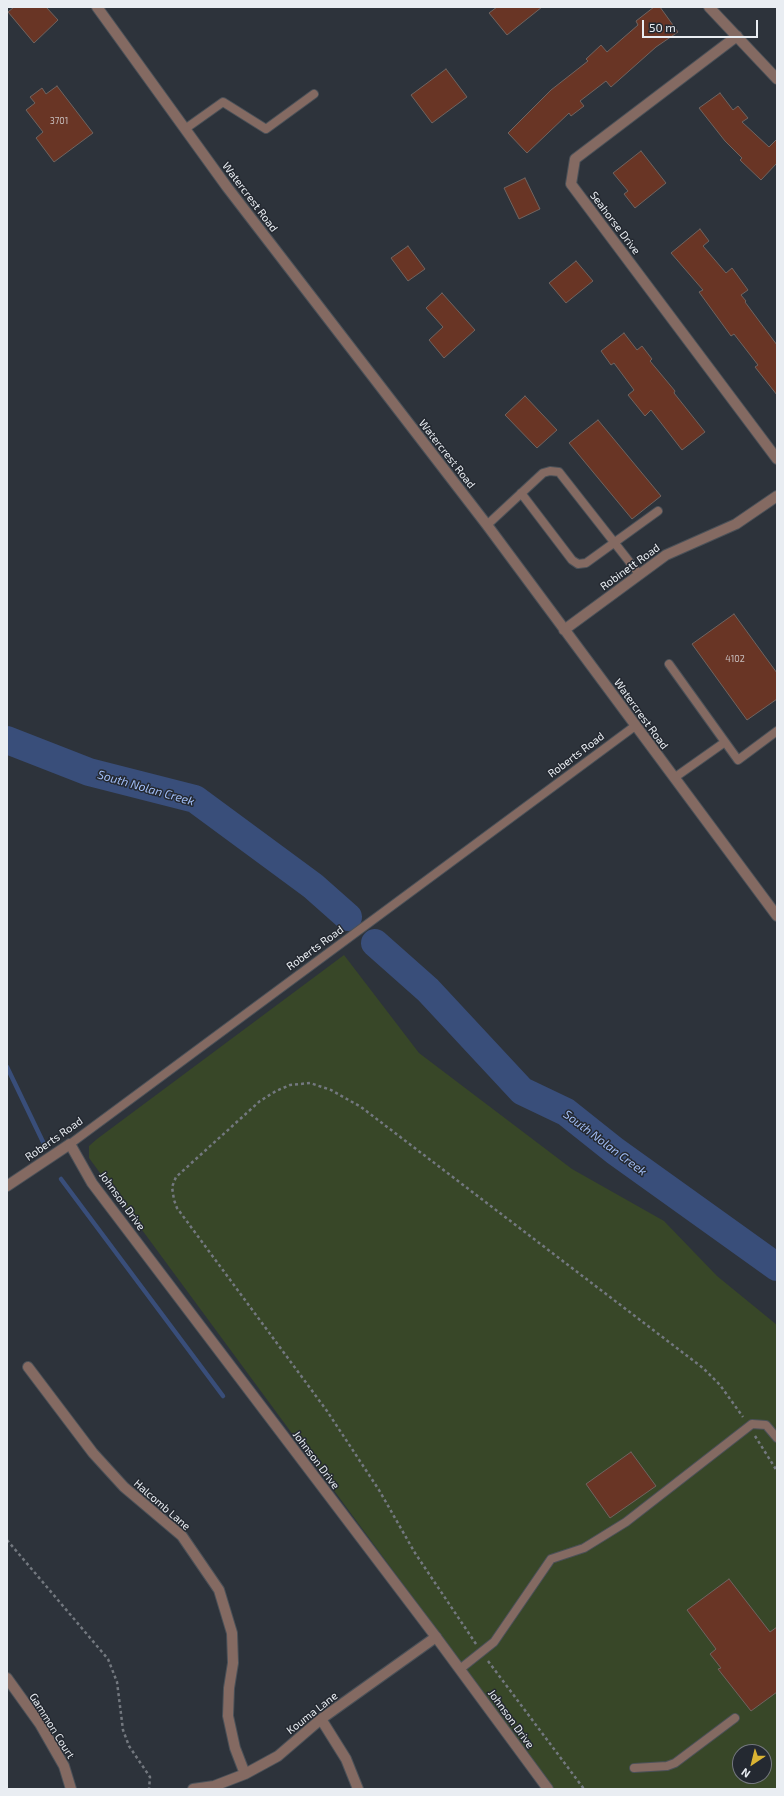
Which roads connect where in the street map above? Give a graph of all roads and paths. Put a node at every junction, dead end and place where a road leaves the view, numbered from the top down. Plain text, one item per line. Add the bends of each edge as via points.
1 (97, 7) edge
2 (709, 7) edge
3 (737, 36) junction
4 (777, 79) edge
5 (314, 94) dead end
6 (185, 129) junction
7 (777, 459) edge
8 (521, 493) junction
9 (777, 496) edge
10 (658, 511) dead end
11 (487, 525) junction
12 (614, 542) junction
13 (639, 574) junction
14 (564, 630) junction
15 (669, 664) dead end
16 (635, 726) junction
17 (777, 731) edge
18 (725, 742) junction
19 (674, 778) junction
20 (777, 916) edge
21 (70, 1144) junction
22 (7, 1186) edge
23 (28, 1367) dead end
24 (750, 1426) junction
25 (777, 1438) edge
26 (777, 1472) edge
27 (7, 1540) edge
28 (436, 1637) junction
29 (481, 1652) junction
30 (460, 1669) junction
31 (7, 1678) edge
32 (735, 1718) dead end
33 (321, 1719) junction
34 (634, 1768) dead end
35 (245, 1774) junction
36 (71, 1789) edge
37 (149, 1789) edge
38 (193, 1789) edge
39 (358, 1789) edge
40 (548, 1789) edge
41 (584, 1789) edge

1 - 6 street, Watercrest Road
2 - 3 street
3 - 4 street
3 - 7 street, Seahorse Drive via 575,159 571,184
5 - 6 lane via 266,129 223,102
6 - 11 street, Watercrest Road
8 - 11 lane
8 - 12 lane via 572,560 578,564 586,563
8 - 12 lane via 543,473 550,470 559,472
9 - 13 street, Robinett Road via 736,524 666,555
10 - 12 lane
11 - 14 street, Watercrest Road
12 - 13 lane
13 - 14 street, Robinett Road
14 - 16 street, Watercrest Road
15 - 18 lane
16 - 19 street, Watercrest Road
16 - 21 lane, Roberts Road
17 - 18 lane via 738,760
18 - 19 lane
19 - 20 street, Watercrest Road
21 - 22 street, Roberts Road
21 - 28 street, Johnson Drive via 92,1183
23 - 35 street, Halcomb Lane via 93,1453 124,1487 182,1536 219,1590 232,1633 233,1663 228,1716 235,1748
24 - 25 lane via 766,1425
24 - 26 path
24 - 29 lane via 626,1522 584,1548 551,1559 494,1642
24 - 29 path via 720,1385 703,1368 362,1107 331,1090 310,1083 290,1085 260,1101 176,1177 172,1187 177,1208 327,1411 379,1490 415,1553
27 - 37 path via 108,1659 116,1682 123,1730 129,1746 150,1777
28 - 30 street, Johnson Drive
28 - 33 street, Kouma Lane
29 - 30 lane
29 - 41 path
30 - 40 street, Johnson Drive
31 - 36 street, Gammon Court via 44,1731 64,1766
32 - 34 lane via 675,1763
33 - 35 street, Kouma Lane via 278,1756
33 - 39 street via 346,1759
35 - 38 street, Kouma Lane via 214,1786

